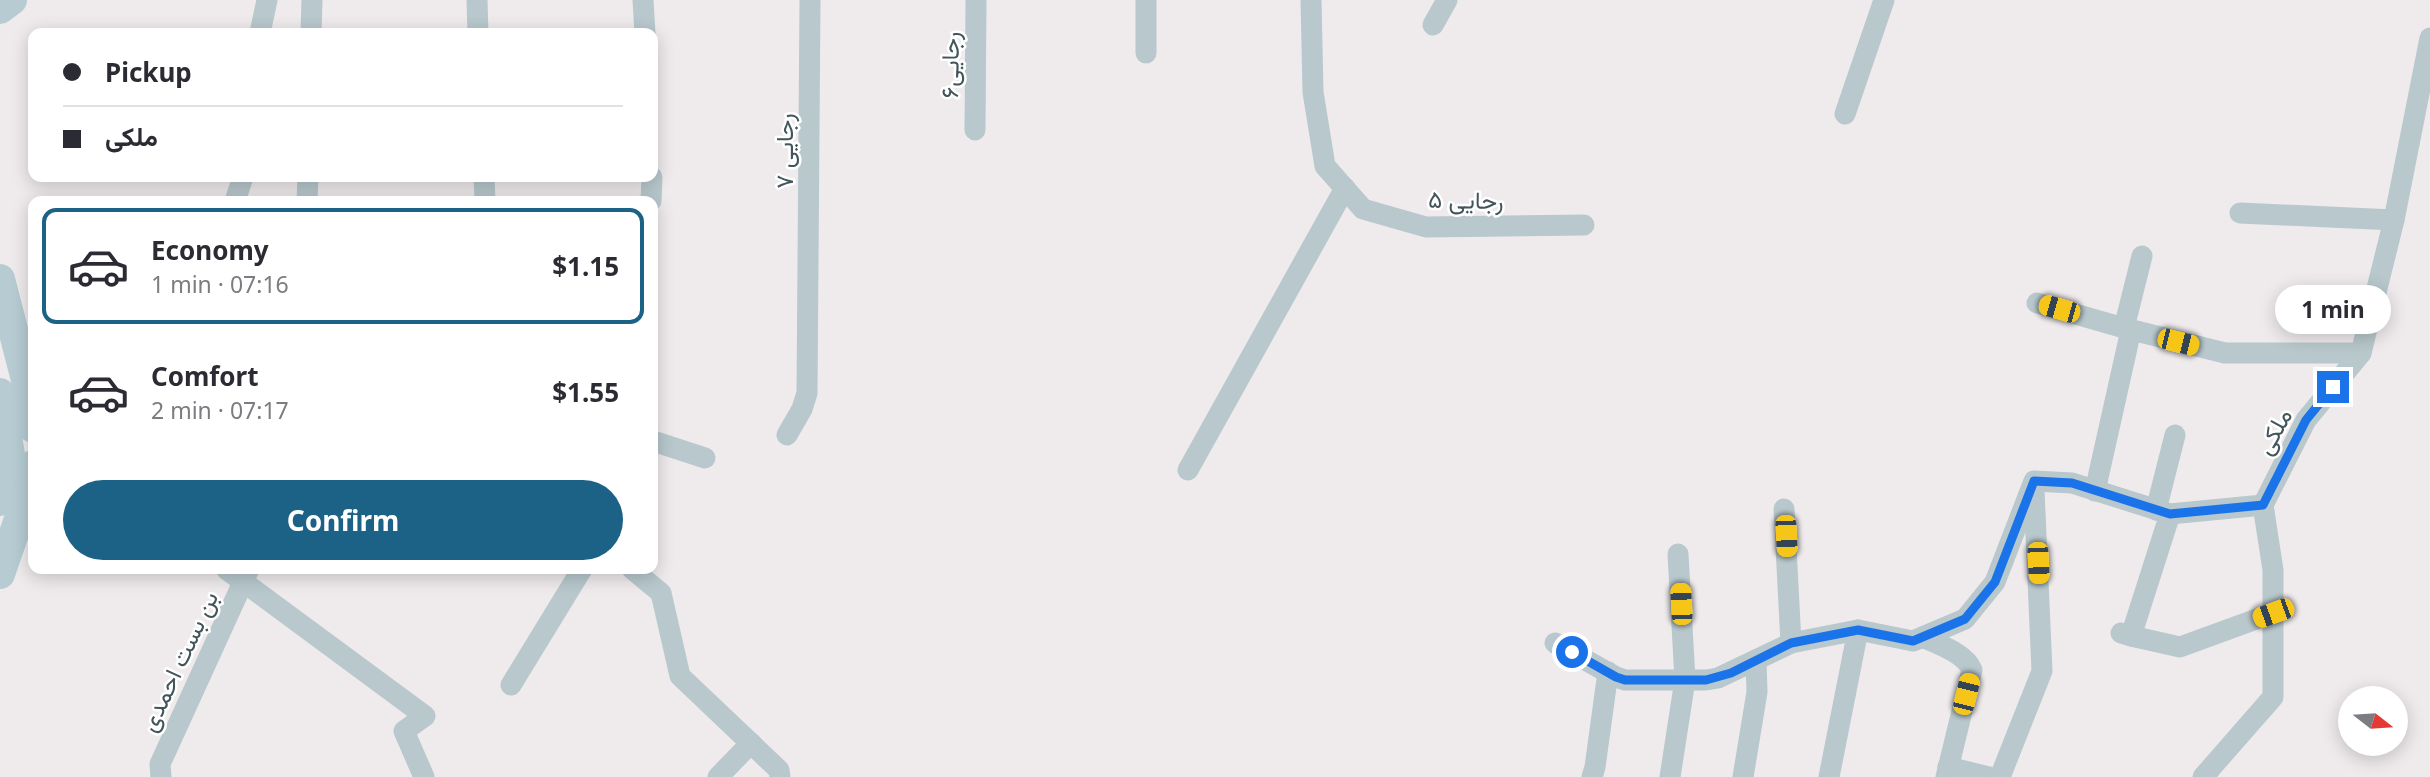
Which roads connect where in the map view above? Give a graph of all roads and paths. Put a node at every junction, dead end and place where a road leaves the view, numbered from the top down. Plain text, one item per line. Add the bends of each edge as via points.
1 (12, 0) edge
2 (267, 0) edge
3 (312, 0) edge
4 (477, 0) edge
5 (643, 0) edge
6 (810, 0) edge
7 (976, 0) edge
8 (1146, 0) edge
9 (1311, 0) edge
10 (1447, 0) edge
11 (1884, 0) edge
12 (0, 9) edge
13 (1433, 25) dead end
14 (261, 28) edge
15 (311, 28) edge
16 (478, 28) edge
17 (645, 28) edge
18 (2430, 38) edge
19 (1146, 53) dead end
20 (1845, 114) dead end
21 (975, 130) dead end
22 (1345, 188) junction
23 (2240, 213) dead end
24 (2394, 220) junction
25 (1584, 225) dead end
26 (2142, 256) dead end
27 (0, 279) edge
28 (2037, 303) dead end
29 (2127, 329) junction
30 (2361, 353) junction
31 (0, 393) edge
32 (28, 394) edge
33 (787, 435) dead end
34 (2175, 435) dead end
35 (658, 443) edge
36 (705, 458) dead end
37 (1188, 470) dead end
38 (2034, 481) junction
39 (2095, 491) junction
40 (28, 493) edge
41 (0, 501) edge
42 (2263, 505) junction
43 (1784, 509) dead end
44 (2163, 512) junction
45 (1678, 554) dead end
46 (0, 573) edge
47 (579, 574) edge
48 (638, 574) edge
49 (246, 576) edge
50 (2273, 613) junction
51 (1858, 630) junction
52 (1923, 637) junction
53 (1555, 643) dead end
54 (1791, 643) junction
55 (1756, 660) junction
56 (1608, 672) junction
57 (1685, 680) junction
58 (511, 685) dead end
59 (751, 743) junction
60 (1947, 772) edge
61 (161, 777) edge
62 (424, 777) edge
63 (718, 777) edge
64 (780, 777) edge
65 (1592, 777) edge
66 (1671, 777) edge
67 (1744, 777) edge
68 (1829, 777) edge
69 (1989, 777) edge
70 (2000, 777) edge
71 (2203, 777) edge

1 - 12 street
2 - 14 street
3 - 15 street
4 - 16 street
5 - 17 street
6 - 33 street, رجایی ۷ via 807,393
7 - 21 street, رجایی۶
8 - 19 street
9 - 22 street, رجایی ۵ via 1313,92 1325,166
10 - 13 street
11 - 20 street
18 - 24 street, ملکی
22 - 25 street, رجایی ۵ via 1363,209 1426,227
22 - 37 street
23 - 24 street
24 - 30 street, ملکی
26 - 29 street
27 - 32 street
28 - 29 street
29 - 30 street via 2225,353
29 - 39 street
30 - 42 street, ملکی via 2306,420
31 - 41 street via 10,455
34 - 44 street
35 - 36 street
38 - 39 street via 2072,483
38 - 52 street via 1995,582 1965,619
38 - 70 street via 2042,671
39 - 44 street
40 - 46 street
42 - 44 street
42 - 50 street via 2273,570
43 - 54 street
44 - 50 street via 2126,634 2180,648
45 - 57 street
47 - 58 street
48 - 59 street via 661,593 680,676
49 - 61 street, بن بست احمدی via 160,764
49 - 62 street via 425,716 404,732
50 - 71 street via 2273,697
51 - 52 street via 1913,641
51 - 54 street
51 - 68 street
52 - 60 street via 1959,656 1972,670
53 - 56 street
54 - 55 street
55 - 57 street via 1718,678
55 - 67 street via 1757,692
56 - 57 street via 1625,680
56 - 65 street
57 - 66 street
59 - 63 street
59 - 64 street via 779,770
60 - 69 street

